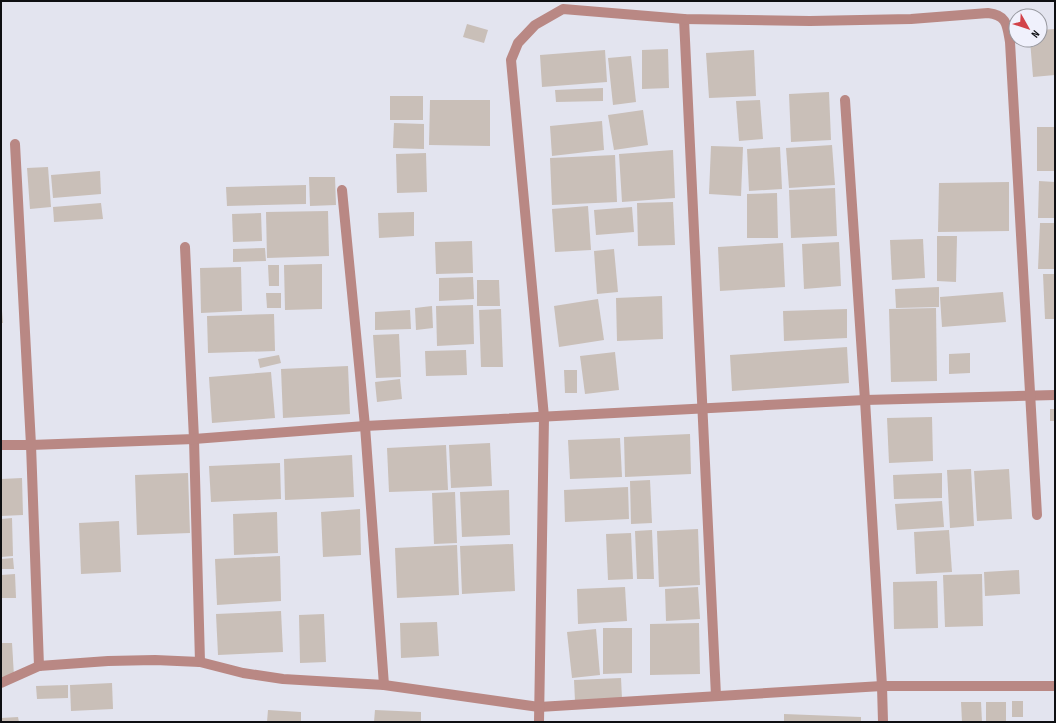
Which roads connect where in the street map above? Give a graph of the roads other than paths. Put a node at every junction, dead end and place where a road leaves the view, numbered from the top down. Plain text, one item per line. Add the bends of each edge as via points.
1 (684, 19) junction
2 (844, 100) dead end
3 (15, 144) dead end
4 (342, 190) dead end
5 (185, 247) dead end
6 (1055, 395) edge
7 (1031, 396) junction
8 (865, 400) junction
9 (703, 409) junction
10 (544, 417) junction
11 (365, 426) junction
12 (194, 439) junction
13 (1, 445) edge
14 (31, 445) junction
15 (1037, 514) dead end
16 (200, 662) junction
17 (39, 666) junction
18 (1, 683) edge
19 (384, 685) junction
20 (882, 686) junction
21 (1055, 686) edge
22 (716, 696) junction
23 (539, 707) junction
24 (539, 722) edge
25 (883, 722) edge

1 - 7 street via 810,21 911,19 988,13 1003,19 1007,25 1010,42
1 - 9 street
1 - 10 street via 563,9 535,25 518,42 511,60
2 - 8 street
3 - 14 street
4 - 11 street
5 - 12 street
6 - 7 street
7 - 8 street
7 - 15 street
8 - 9 street
8 - 20 street
9 - 10 street
9 - 22 street
10 - 11 street
10 - 23 street
11 - 12 street
11 - 19 street
12 - 14 street
12 - 16 street
13 - 14 street
14 - 17 street
16 - 17 street via 108,660
16 - 19 street via 243,673 283,679
17 - 18 street
19 - 23 street
20 - 21 street
20 - 22 street
20 - 25 street
22 - 23 street
23 - 24 street

